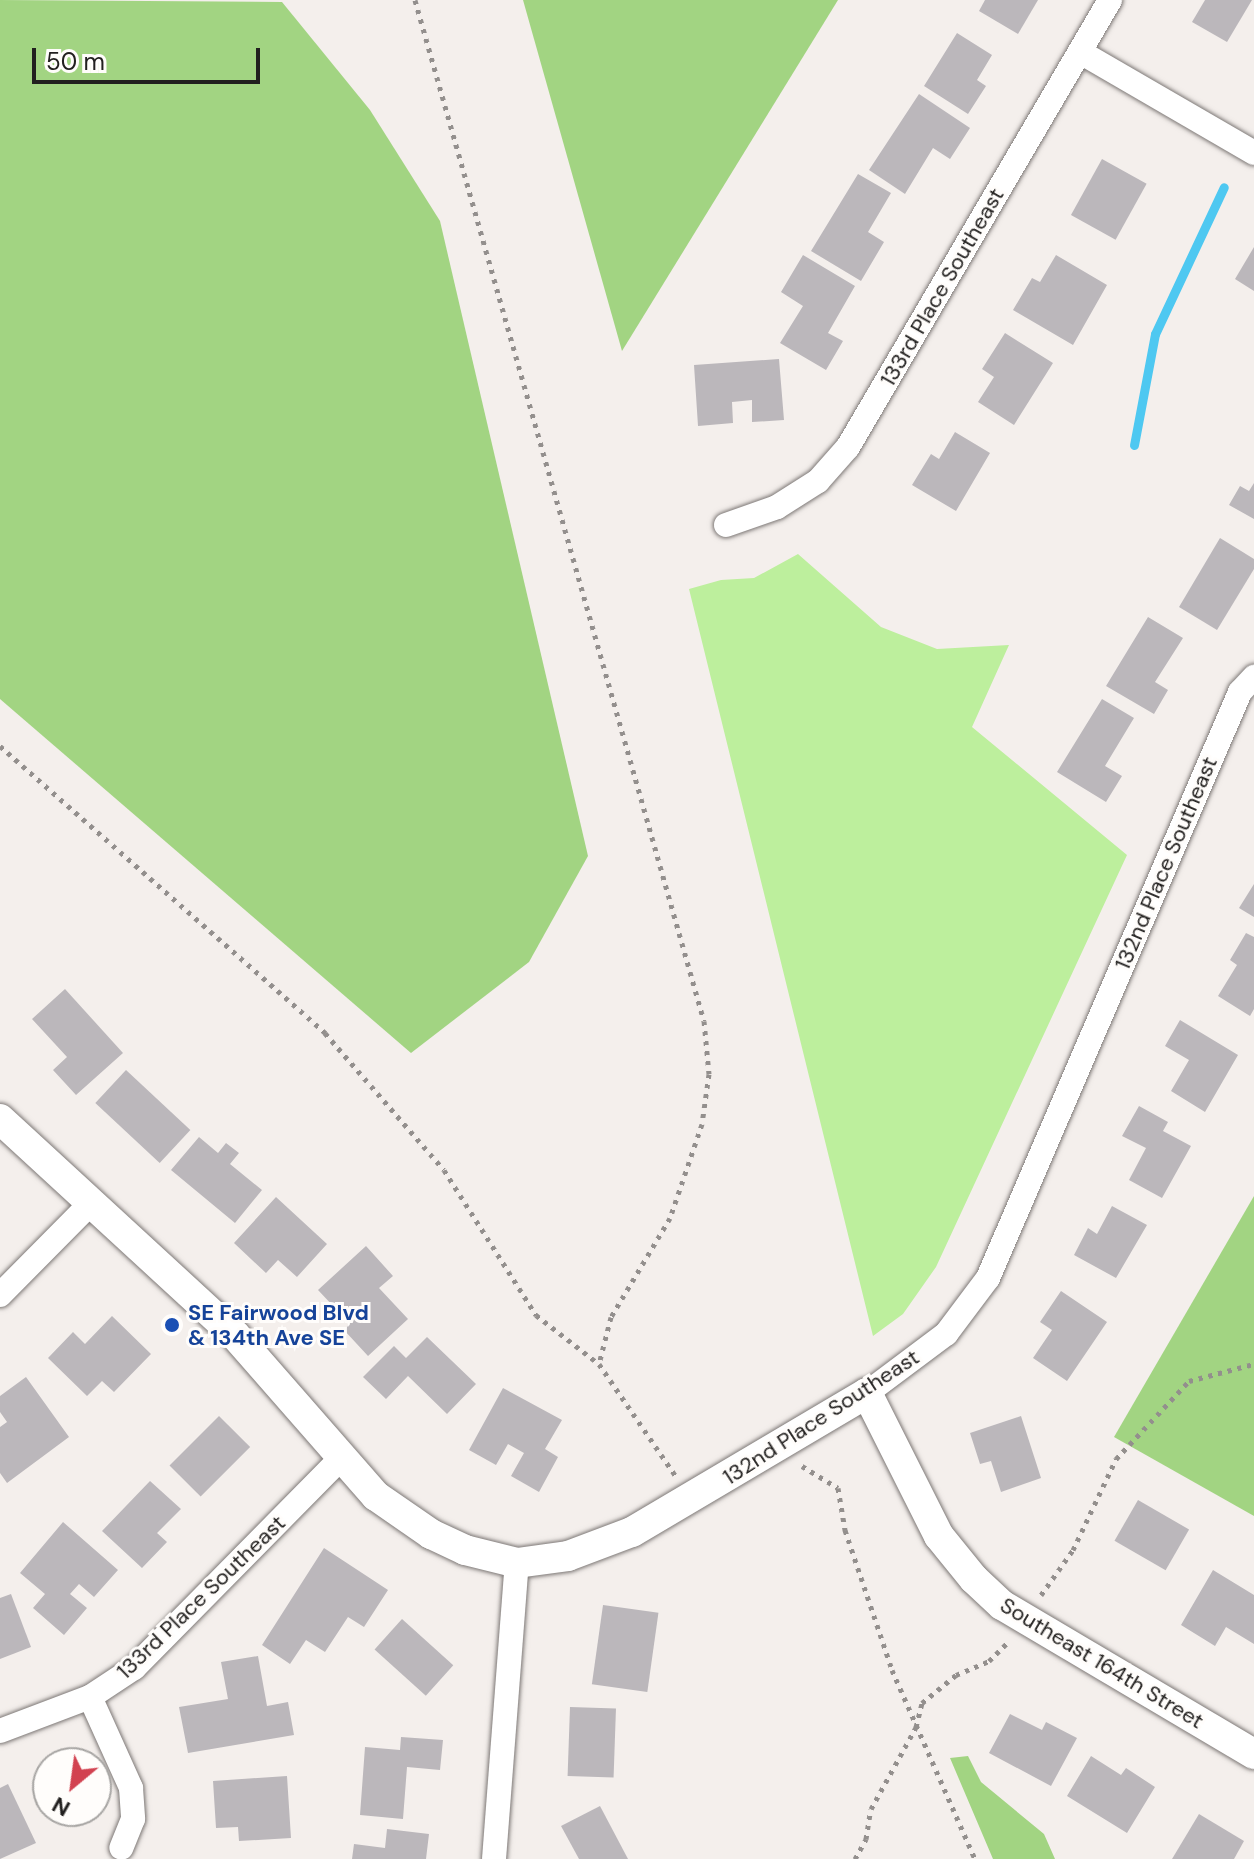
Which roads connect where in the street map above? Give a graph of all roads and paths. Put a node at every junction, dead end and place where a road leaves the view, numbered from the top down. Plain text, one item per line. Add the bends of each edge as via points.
1 (415, 0) edge
2 (1110, 0) edge
3 (1080, 52) junction
4 (1254, 153) edge
5 (726, 525) dead end
6 (1254, 677) edge
7 (0, 746) edge
8 (0, 1119) edge
9 (91, 1203) junction
10 (0, 1295) edge
11 (599, 1364) junction
12 (867, 1393) junction
13 (774, 1450) junction
14 (341, 1458) junction
15 (692, 1499) junction
16 (517, 1563) junction
17 (90, 1697) junction
18 (0, 1731) edge
19 (1254, 1754) edge
20 (121, 1848) dead end
21 (494, 1859) edge
22 (975, 1859) edge

1 - 11 path via 704,1021 709,1074 702,1124 670,1218 611,1317
2 - 3 street, 133rd Place Southeast
3 - 4 street
3 - 5 street, 133rd Place Southeast via 848,447 818,481 777,507
6 - 12 street, 132nd Place Southeast via 1240,692 988,1278 946,1334
7 - 11 path via 325,1033 444,1170 536,1315
8 - 9 street
9 - 10 street
9 - 14 street via 235,1335
11 - 15 path
12 - 13 street, 132nd Place Southeast
12 - 19 street, Southeast 164th Street via 939,1536 974,1579 1002,1605
13 - 15 street, 132nd Place Southeast
13 - 22 path via 838,1488 845,1530 892,1670
14 - 16 street via 408,1521 465,1550
14 - 17 street, 133rd Place Southeast via 134,1668
15 - 16 street, 132nd Place Southeast via 607,1543 568,1556
16 - 21 street
17 - 18 street, 133rd Place Southeast
17 - 20 street via 131,1788 133,1819

